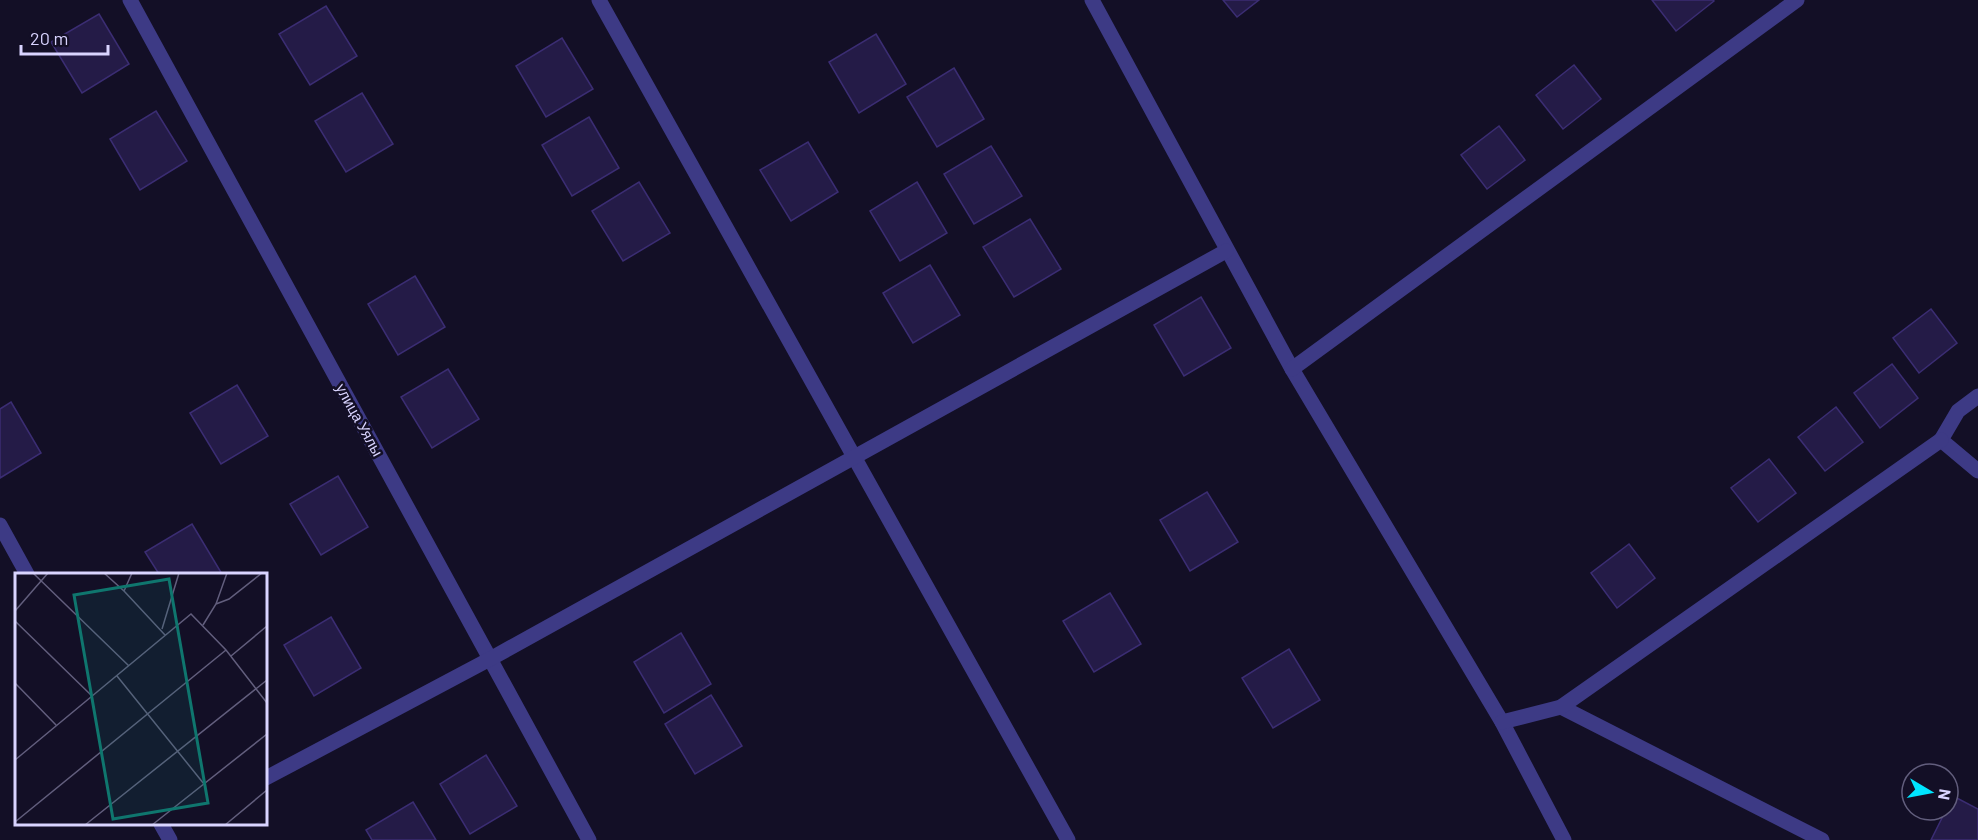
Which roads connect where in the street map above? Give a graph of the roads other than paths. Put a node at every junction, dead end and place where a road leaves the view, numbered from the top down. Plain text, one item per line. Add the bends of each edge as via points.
1 (130, 0) edge
2 (599, 0) edge
3 (1093, 0) edge
4 (1797, 0) edge
5 (1226, 250) junction
6 (1292, 369) junction
7 (1978, 396) edge
8 (1941, 440) junction
9 (854, 456) junction
10 (1978, 471) edge
11 (0, 525) edge
12 (26, 573) edge
13 (490, 660) junction
14 (1561, 708) junction
15 (1502, 722) junction
16 (267, 777) edge
17 (589, 840) edge
18 (1068, 840) edge
19 (1564, 840) edge
20 (1822, 840) edge

1 - 13 street, улица Уялы
2 - 9 street
3 - 5 street
4 - 6 street
5 - 6 street
5 - 9 street
6 - 15 street
7 - 8 street via 1958,411
8 - 10 street
8 - 14 street
9 - 13 street
9 - 18 street
11 - 12 street
13 - 16 street
13 - 17 street, улица Уялы
14 - 15 street
14 - 20 street
15 - 19 street

